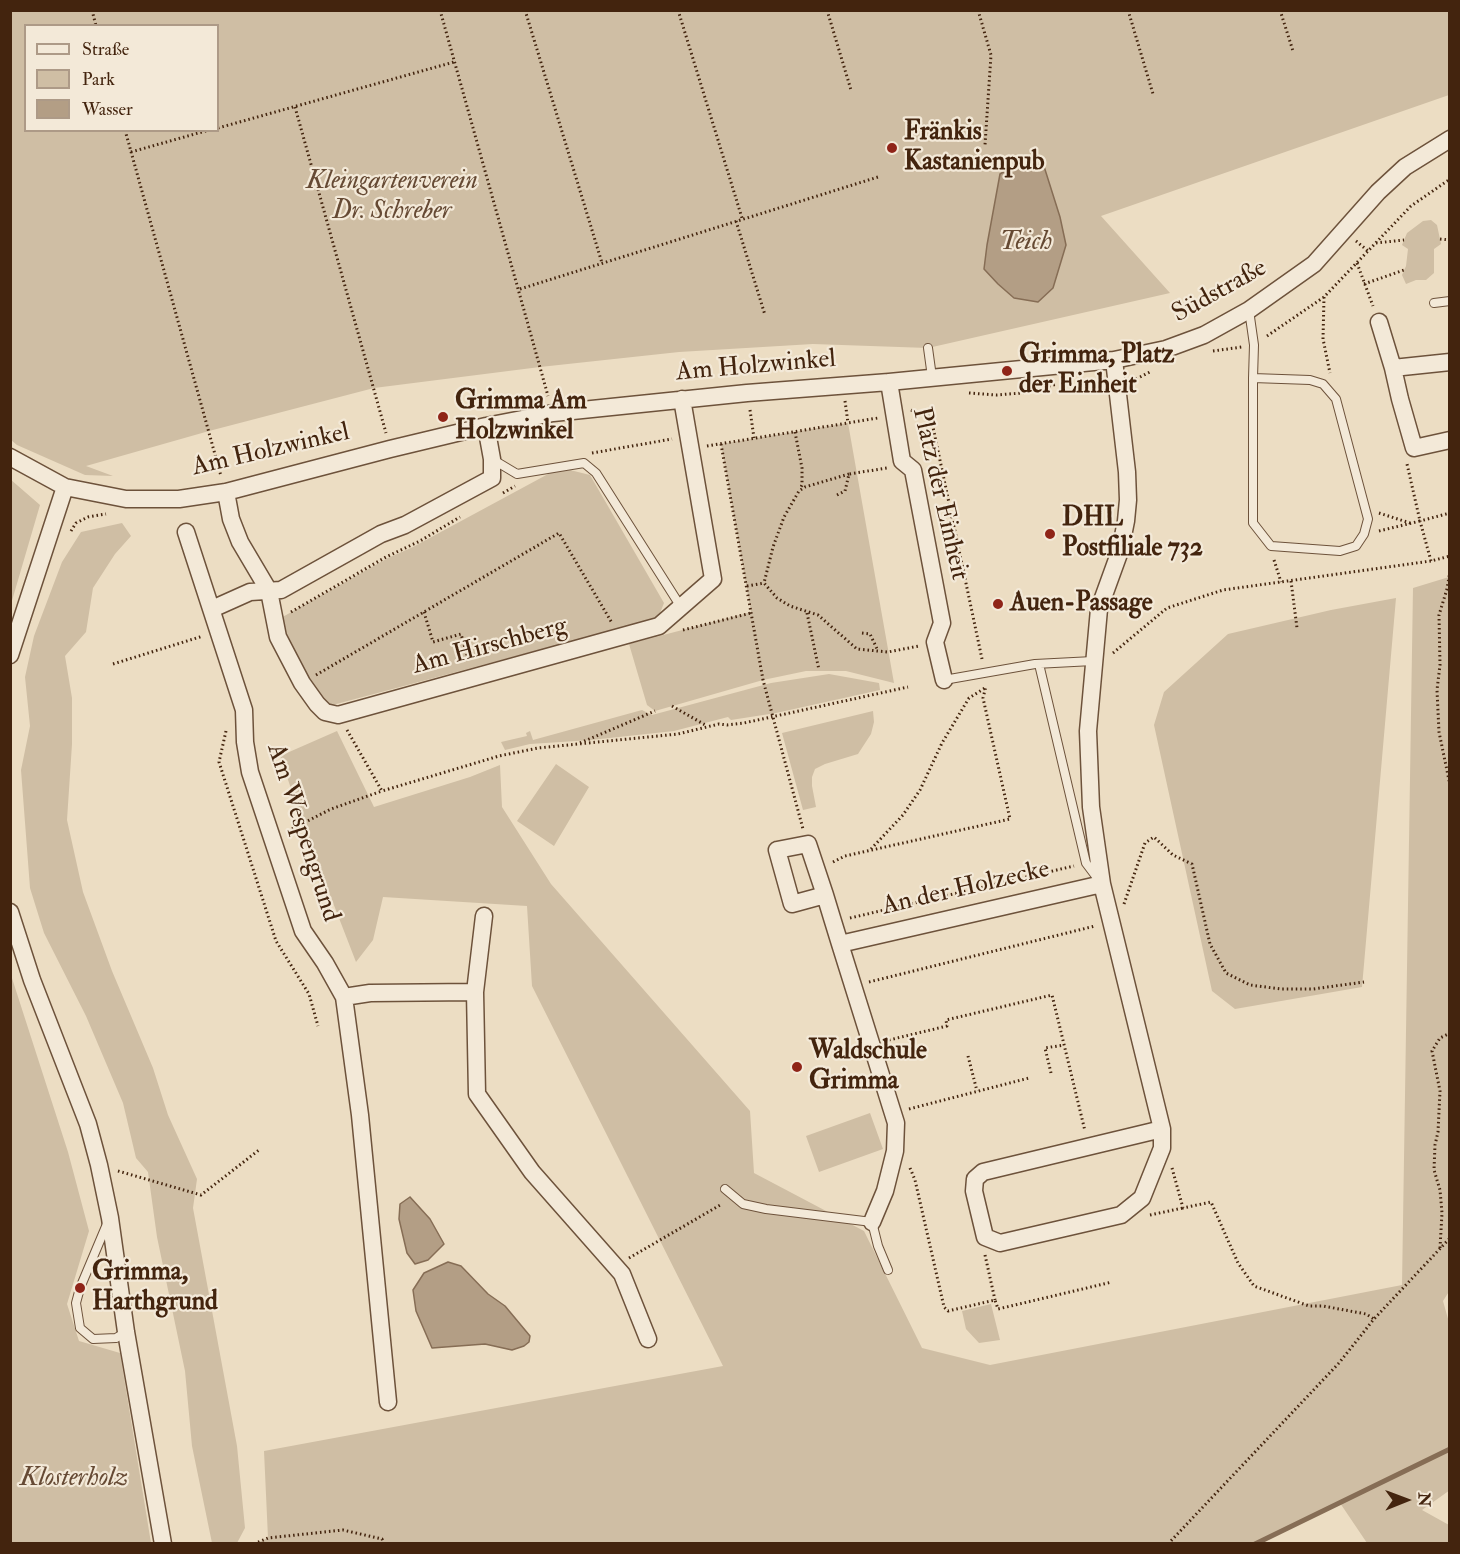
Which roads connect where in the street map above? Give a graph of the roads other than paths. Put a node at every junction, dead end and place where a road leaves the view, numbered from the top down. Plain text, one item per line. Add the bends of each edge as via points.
1 (1446, 147) edge
2 (1449, 302) edge
3 (1434, 303) dead end
4 (1249, 310) junction
5 (1379, 322) road end
6 (928, 348) dead end
7 (1114, 360) junction
8 (1449, 362) edge
9 (1393, 368) junction
10 (932, 377) junction
11 (1253, 378) junction
12 (889, 382) junction
13 (682, 399) junction
14 (486, 426) junction
15 (1449, 440) edge
16 (10, 457) edge
17 (492, 459) junction
18 (65, 487) junction
19 (226, 492) junction
20 (186, 532) dead end
21 (269, 591) junction
22 (681, 607) junction
23 (212, 609) junction
24 (10, 654) edge
25 (1093, 661) junction
26 (1039, 664) junction
27 (944, 680) joint
28 (1102, 884) junction
29 (825, 896) junction
30 (10, 912) edge
31 (484, 916) dead end
32 (840, 944) junction
33 (475, 992) junction
34 (344, 998) junction
35 (1162, 1129) junction
36 (725, 1189) dead end
37 (110, 1218) junction
38 (872, 1222) junction
39 (888, 1269) dead end
40 (126, 1332) junction
41 (648, 1339) dead end
42 (388, 1402) dead end
43 (163, 1544) edge

1 - 4 street, Südstraße via 1405,167 1314,264
2 - 3 lane
4 - 7 street, Südstraße via 1204,335
4 - 11 lane
5 - 9 street
6 - 10 lane
7 - 10 street, Südstraße
7 - 25 street via 1128,500 1120,551 1099,609
8 - 9 street
9 - 15 street via 1414,448
10 - 12 street, Südstraße
11 - 11 lane via 1310,380 1323,384 1336,399 1368,519 1356,546 1340,551 1271,546 1253,523
12 - 13 street, Am Holzwinkel
12 - 27 street, Platz der Einheit via 900,413 902,461 913,470 942,623 935,642
13 - 14 street, Am Holzwinkel via 553,413
13 - 22 street, Am Hirschberg via 713,579
14 - 17 street
14 - 19 street, Am Holzwinkel
16 - 18 street, Am Holzwinkel
17 - 21 street via 492,478 281,590
17 - 22 lane via 517,474 584,463 596,473
18 - 19 street, Am Holzwinkel via 126,499 179,499
18 - 24 street
19 - 21 street via 240,542
20 - 23 street, Am Wespengrund
21 - 22 street, Am Hirschberg via 278,637 302,683 325,711 339,715 659,626
21 - 23 street via 250,592
23 - 34 street, Am Wespengrund via 244,710 250,772 303,931
25 - 26 lane, Platz der Einheit
25 - 28 street via 1088,731 1090,807
26 - 27 lane, Platz der Einheit
26 - 28 lane via 1086,863
28 - 32 street, An der Holzecke
28 - 35 street
29 - 29 street via 808,844 777,850 792,904
29 - 32 street
30 - 37 street via 88,1124
31 - 33 street
32 - 38 street via 896,1123 895,1151
33 - 34 street via 370,993
33 - 41 street via 477,1094 532,1172 622,1274
34 - 42 street, Am Wespengrund via 360,1115
35 - 35 street via 983,1173 975,1179 974,1191 985,1238 1000,1243 1121,1215 1142,1198 1162,1148
36 - 38 lane via 743,1204
37 - 40 street
37 - 40 lane via 76,1303 80,1328 93,1339 116,1338
38 - 39 lane
40 - 43 street

